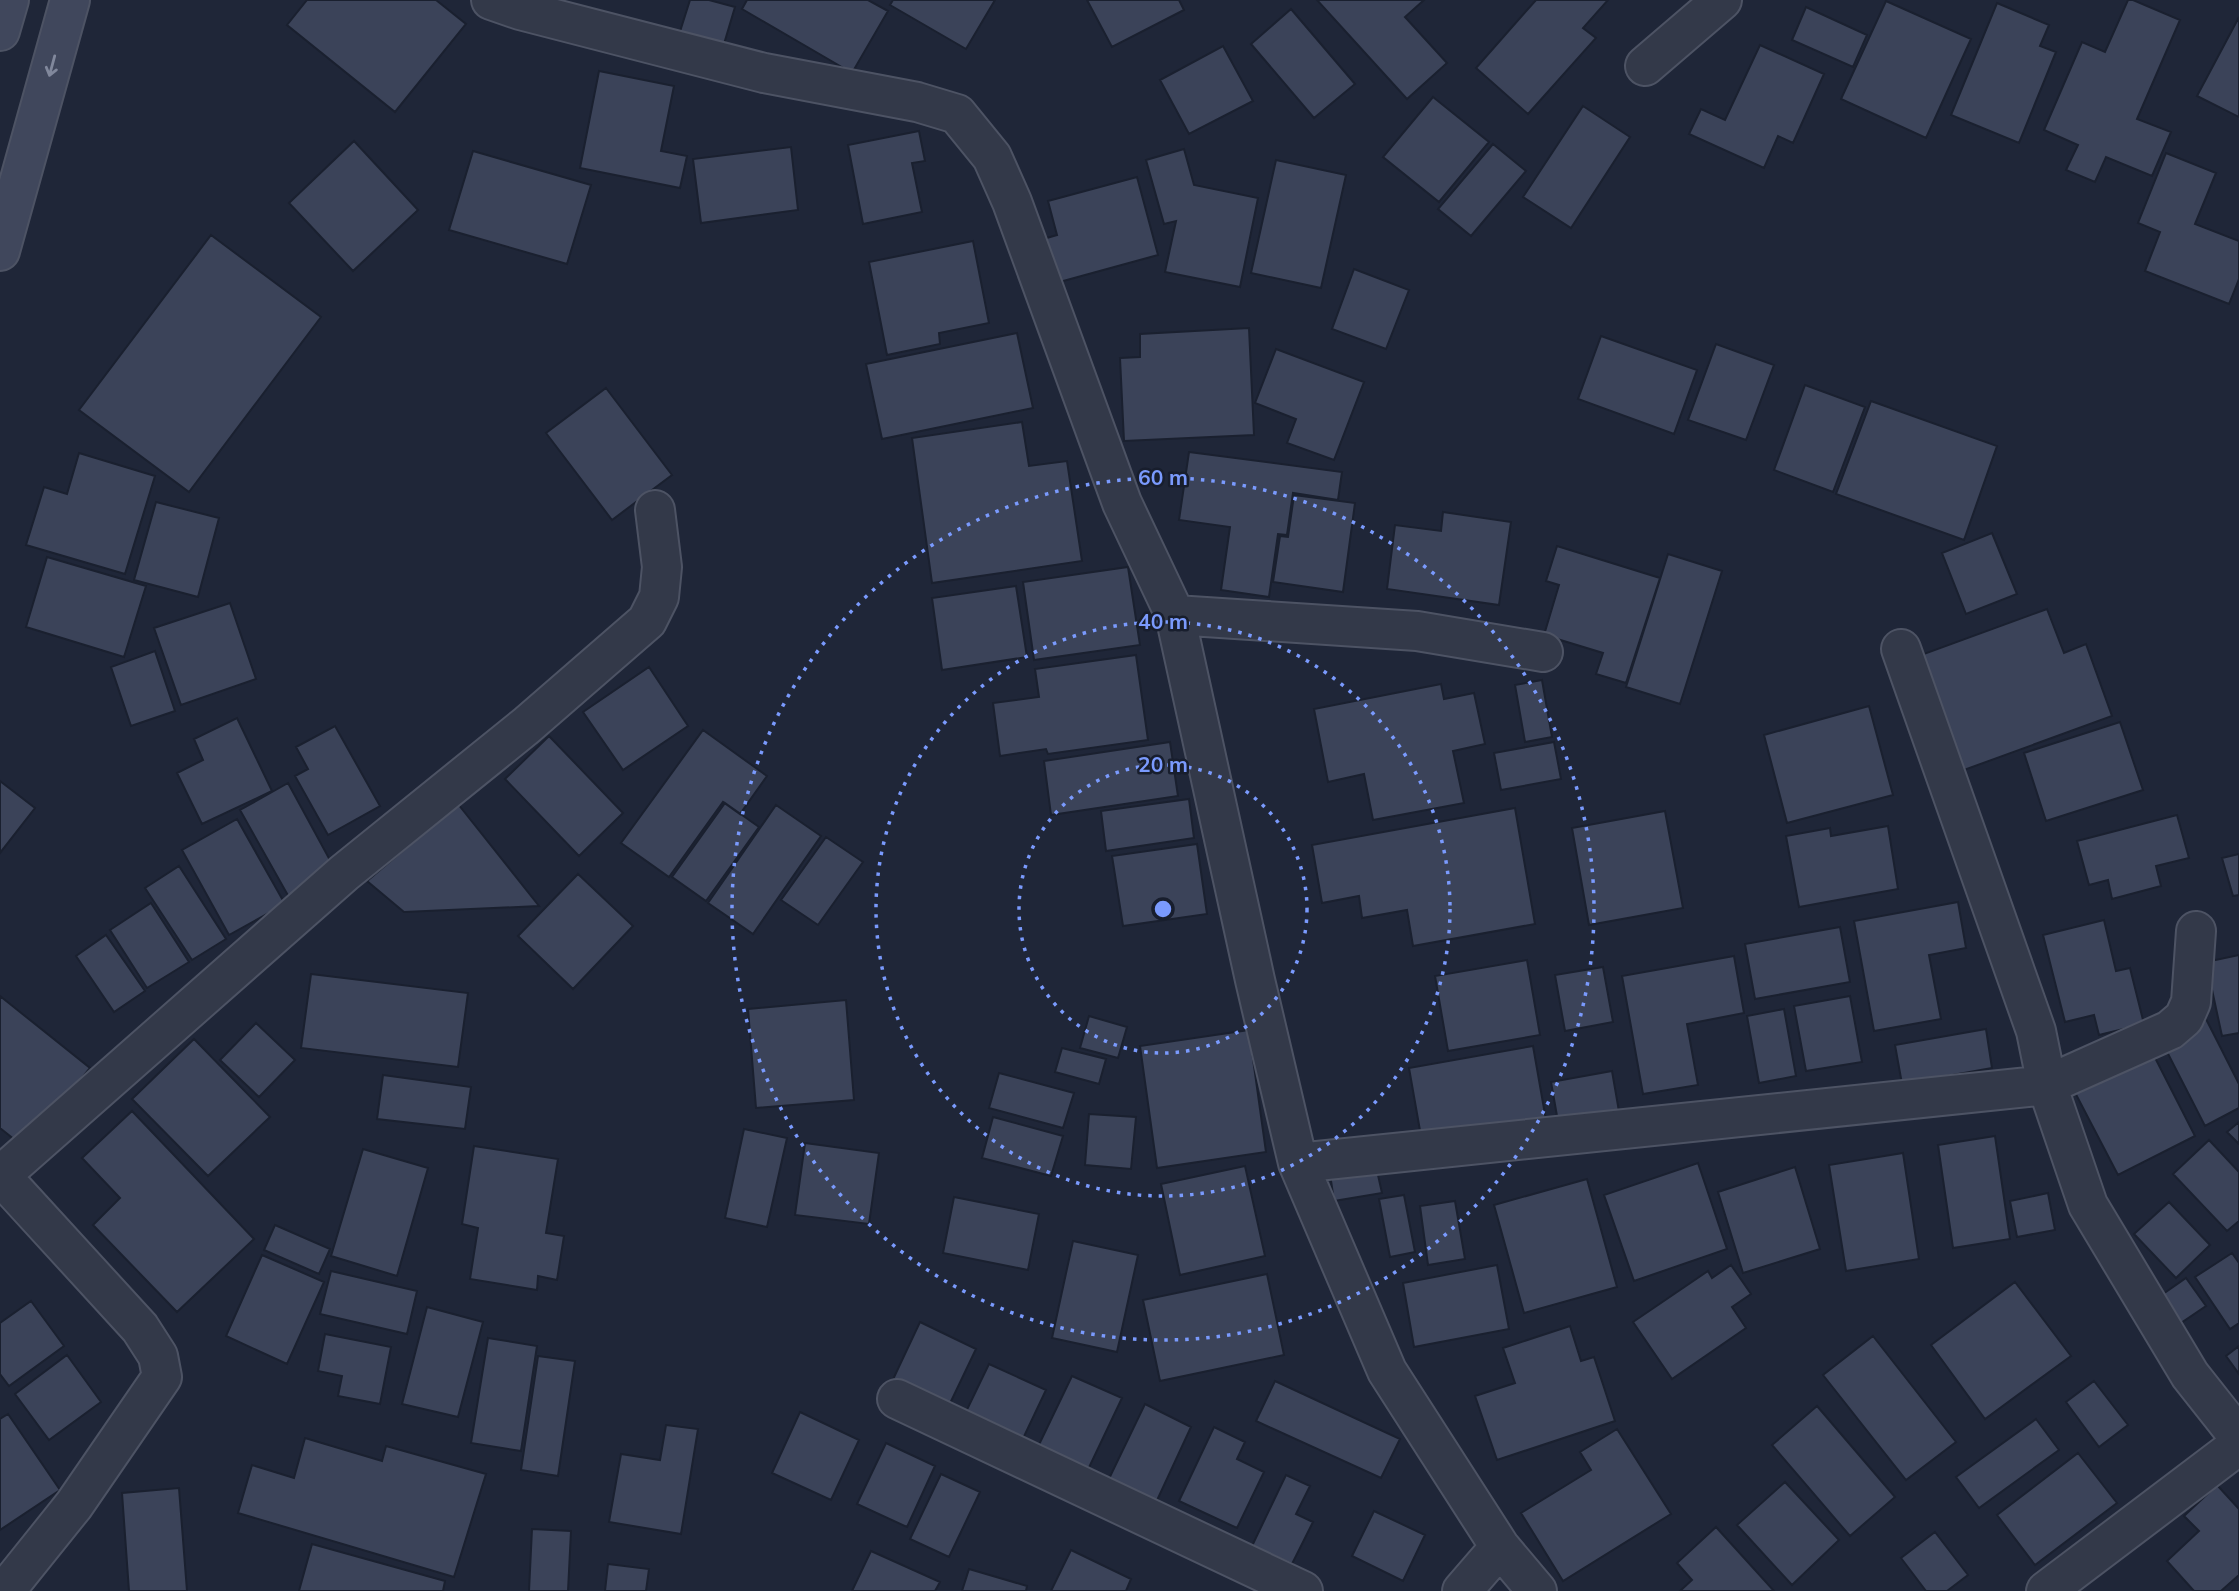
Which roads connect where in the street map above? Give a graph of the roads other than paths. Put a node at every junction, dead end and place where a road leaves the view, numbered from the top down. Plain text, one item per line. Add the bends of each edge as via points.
1 (9, 0) edge
2 (70, 0) edge
3 (491, 0) edge
4 (1722, 0) edge
5 (0, 31) edge
6 (1645, 65) dead end
7 (0, 251) edge
8 (655, 510) dead end
9 (1175, 615) junction
10 (1901, 649) dead end
11 (1543, 652) dead end
12 (2196, 931) dead end
13 (2047, 1085) junction
14 (1298, 1163) junction
15 (0, 1175) edge
16 (897, 1399) dead end
17 (2239, 1437) edge
18 (2239, 1445) edge
19 (1500, 1547) junction
20 (5, 1591) edge
21 (1303, 1591) edge
22 (1462, 1591) edge
23 (1537, 1591) edge
24 (2046, 1591) edge

1 - 5 main road
2 -> 7 main road
3 - 9 street via 764,73 957,114 992,157 1012,202 1122,503
4 - 6 street
8 - 15 street via 662,567 659,597 647,621 344,873
9 - 11 street via 1417,631
9 - 14 street
10 - 13 street via 2036,1031
12 - 13 street via 2191,1002 2184,1018 2170,1030
13 - 14 street
13 - 17 street via 2088,1205 2190,1375
14 - 19 street via 1387,1371
15 - 20 street via 140,1328 158,1356 162,1377 74,1505
16 - 21 street
18 - 24 street
19 - 22 street
19 - 23 street

